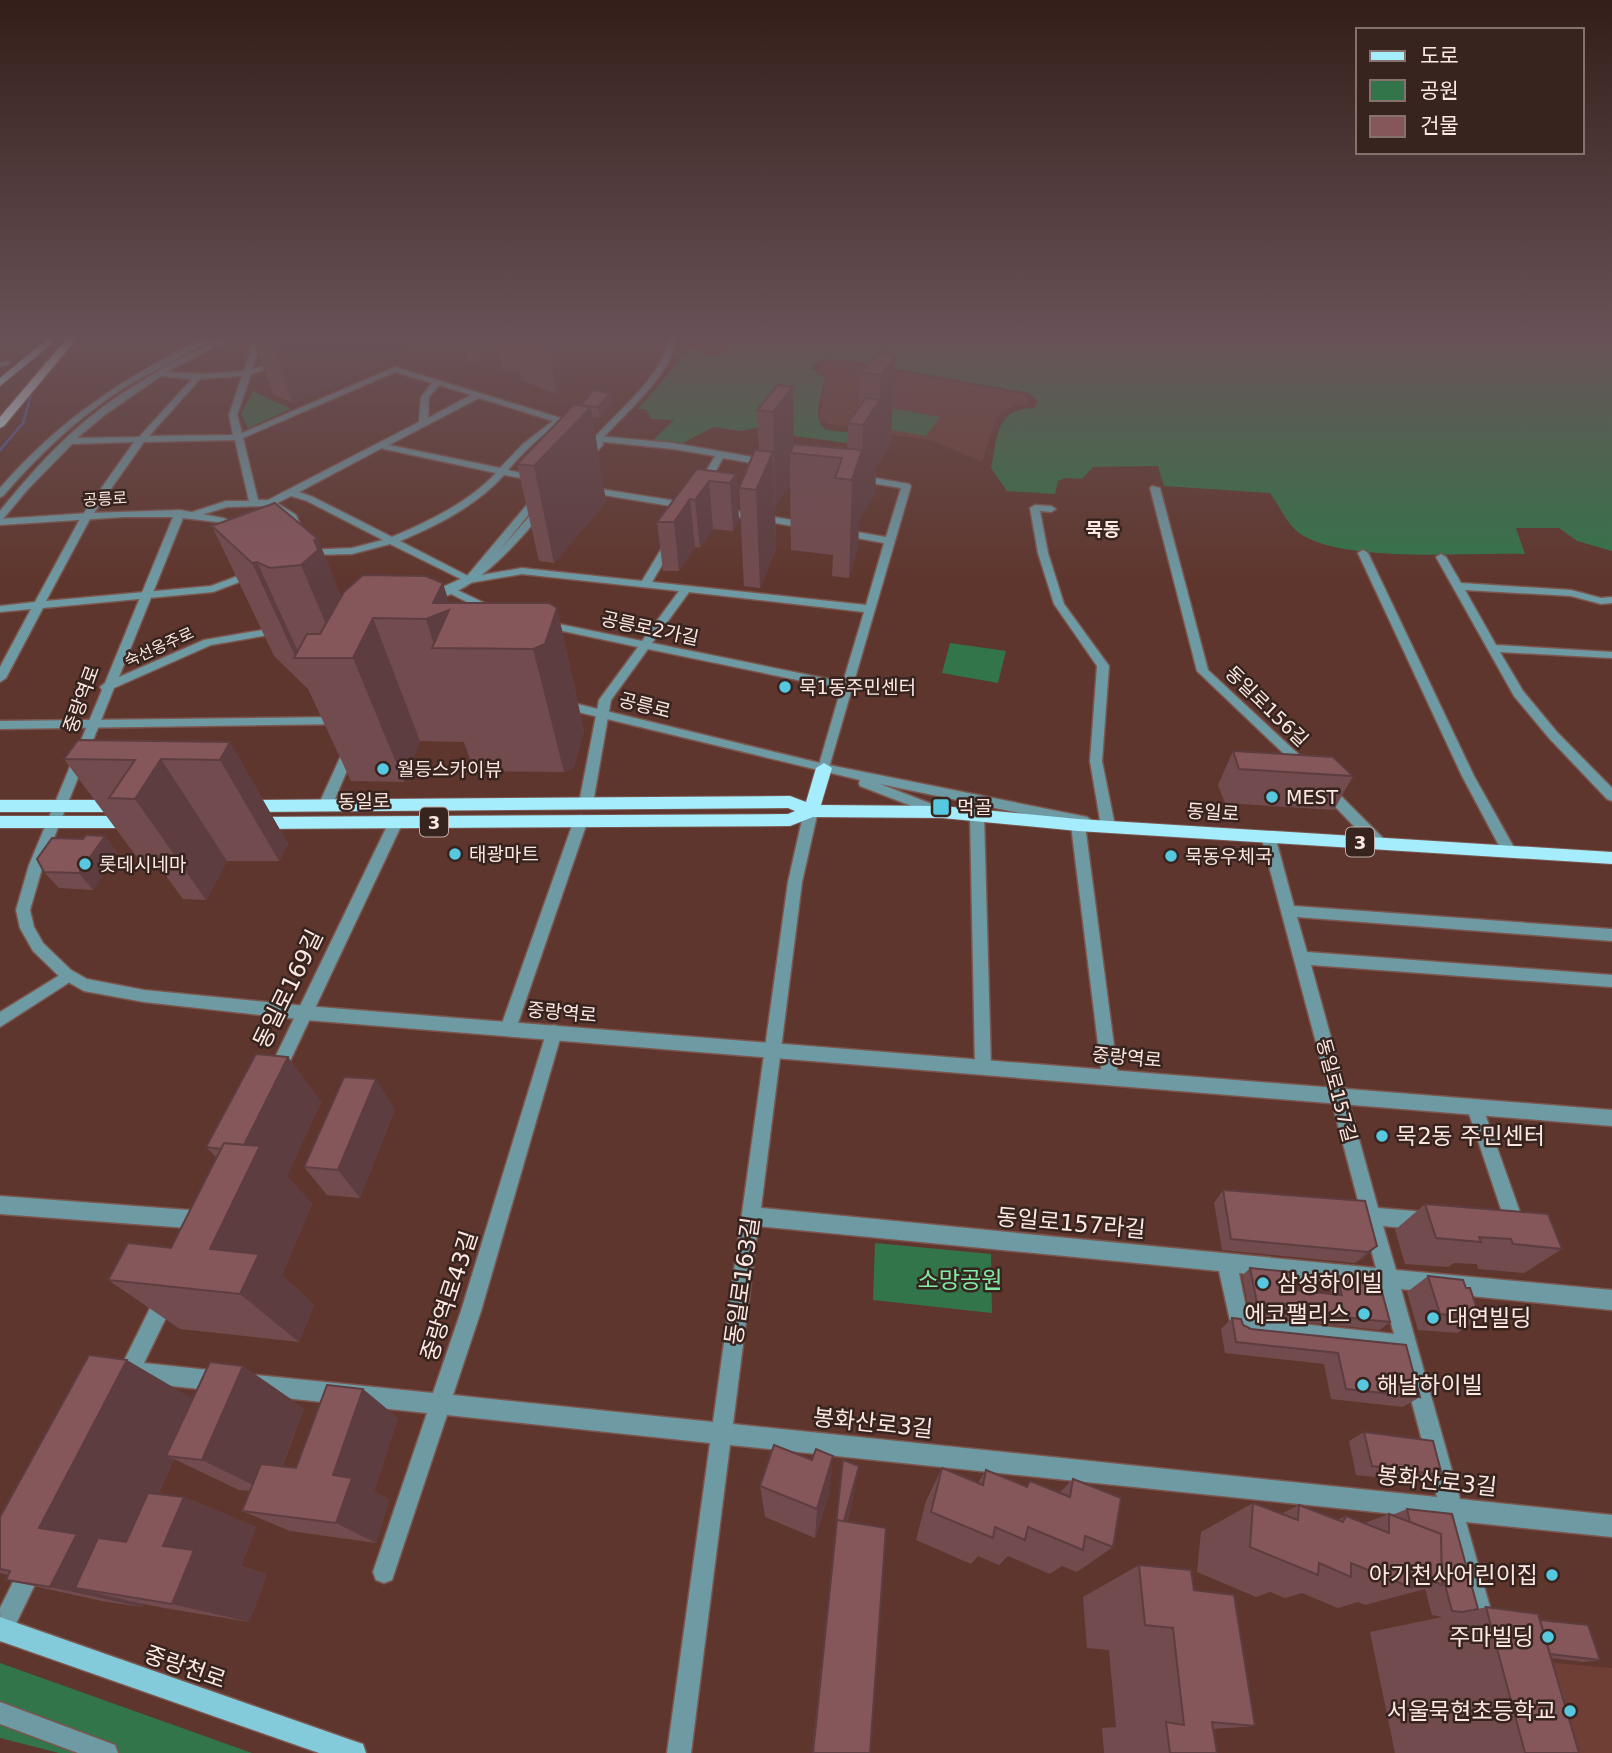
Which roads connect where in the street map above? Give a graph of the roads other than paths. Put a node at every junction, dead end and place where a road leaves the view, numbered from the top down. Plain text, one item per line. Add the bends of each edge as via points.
1 (73, 419) edge
2 (92, 419) edge
3 (160, 419) edge
4 (234, 419) edge
5 (282, 419) edge
6 (423, 419) edge
7 (434, 419) edge
8 (556, 419) edge
9 (611, 419) edge
10 (560, 420) junction
11 (572, 424) edge
12 (423, 425) junction
13 (597, 434) junction
14 (239, 438) junction
15 (67, 441) junction
16 (140, 441) junction
17 (384, 446) junction
18 (721, 454) junction
19 (774, 464) edge
20 (573, 465) edge
21 (500, 471) junction
22 (853, 477) edge
23 (552, 482) edge
24 (573, 488) dead end
25 (1155, 488) dead end
26 (290, 492) junction
27 (0, 494) edge
28 (539, 496) edge
29 (552, 496) edge
30 (254, 502) junction
31 (270, 503) junction
32 (691, 506) junction
33 (1051, 509) dead end
34 (186, 514) junction
35 (0, 517) edge
36 (86, 517) junction
37 (0, 522) edge
38 (251, 536) edge
39 (389, 541) junction
40 (890, 541) junction
41 (1363, 553) dead end
42 (1441, 557) dead end
43 (268, 567) edge
44 (469, 580) junction
45 (647, 582) junction
46 (1457, 586) junction
47 (687, 588) junction
48 (451, 590) junction
49 (145, 595) junction
50 (1612, 600) edge
51 (415, 601) edge
52 (39, 605) junction
53 (870, 608) junction
54 (0, 609) edge
55 (504, 617) edge
56 (535, 622) edge
57 (293, 628) edge
58 (645, 646) junction
59 (1492, 648) junction
60 (1612, 655) edge
61 (0, 678) edge
62 (106, 687) junction
63 (848, 687) junction
64 (548, 701) edge
65 (601, 714) junction
66 (0, 725) edge
67 (94, 725) junction
68 (824, 768) junction
69 (1612, 796) edge
70 (0, 806) edge
71 (62, 806) junction
72 (220, 806) edge
73 (300, 806) junction
74 (325, 806) junction
75 (811, 811) junction
76 (583, 812) junction
77 (942, 813) junction
78 (379, 814) junction
79 (977, 815) junction
80 (0, 822) edge
81 (54, 822) junction
82 (130, 822) junction
83 (157, 822) edge
84 (396, 822) junction
85 (238, 823) dead end
86 (292, 823) junction
87 (1078, 825) junction
88 (1108, 826) junction
89 (1268, 836) junction
90 (1379, 843) junction
91 (1509, 851) junction
92 (1612, 858) edge
93 (1288, 911) junction
94 (1612, 935) edge
95 (1301, 958) junction
96 (68, 976) junction
97 (1612, 981) edge
98 (306, 1013) junction
99 (0, 1020) edge
100 (508, 1029) junction
101 (554, 1032) junction
102 (772, 1049) junction
103 (983, 1067) junction
104 (1110, 1076) junction
105 (266, 1094) edge
106 (1339, 1095) junction
107 (1475, 1108) junction
108 (1612, 1118) edge
109 (0, 1205) edge
110 (750, 1216) junction
111 (1372, 1216) junction
112 (1438, 1222) edge
113 (1491, 1226) edge
114 (192, 1243) edge
115 (1227, 1262) junction
116 (1388, 1276) junction
117 (175, 1279) edge
118 (1612, 1300) edge
119 (1407, 1345) junction
120 (129, 1371) junction
121 (115, 1400) edge
122 (439, 1404) junction
123 (721, 1433) junction
124 (1451, 1509) junction
125 (1612, 1526) edge
126 (40, 1552) edge
127 (384, 1572) dead end
128 (1, 1629) edge
129 (1488, 1644) edge
130 (0, 1713) edge
131 (107, 1753) edge
132 (354, 1753) edge
133 (679, 1753) edge

1 - 27 street via 34,453
2 - 15 street
3 - 16 street
4 - 14 street
5 - 14 street
6 - 12 street
7 - 12 street
8 - 10 street
9 - 13 street
10 - 11 street
10 - 21 street
12 - 17 street
13 - 18 street
13 - 20 street via 600,443
14 - 16 street
14 - 30 street
15 - 16 street
15 - 35 street
16 - 36 street
17 - 21 street
17 - 26 street
18 - 19 street
18 - 32 street
21 - 23 street
21 - 39 street via 474,498 437,522
22 - 40 street via 906,486
24 - 32 street
25 - 90 street, 동일로156길 via 1203,671
26 - 31 street
26 - 39 street
28 - 44 street
29 - 44 street via 489,568
30 - 31 street
30 - 34 street
31 - 39 street via 293,517 296,555 337,555
32 - 40 street
32 - 45 street
33 - 88 street via 1035,509 1049,576 1059,604 1103,666 1096,761
34 - 36 street, 공릉로
34 - 38 street, 공릉로 via 231,522
34 - 49 street, 중랑역로
36 - 37 street, 공릉로
36 - 52 street
39 - 44 street
40 - 53 street
41 - 91 street via 1468,776
42 - 46 street
43 - 49 street via 213,589
44 - 45 street via 523,571
44 - 48 street
45 - 47 street
46 - 50 street
46 - 59 street
47 - 53 street
47 - 58 street
48 - 51 street
48 - 55 street
49 - 52 street
49 - 62 street, 중랑역로
52 - 54 street
52 - 61 street
53 - 63 street
56 - 58 street, 공릉로2가길
57 - 62 street, 숙선옹주로 via 208,642
58 - 63 street, 공릉로2가길
58 - 65 street via 605,701
59 - 60 street
59 - 69 street via 1524,701
62 - 67 street, 중랑역로
63 - 68 street
64 - 65 street, 공릉로
65 - 68 street, 공릉로
65 - 76 street
66 - 67 street
67 - 71 street, 중랑역로
67 - 74 street via 354,727
68 - 75 main road
68 - 77 street, 공릉로
68 - 88 street, 공릉로
70 - 71 main road
71 - 81 street, 중랑역로
71 - 82 main road via 140,806 117,816
72 - 73 main road, 동일로 / 3
73 - 74 main road, 동일로 / 3
73 - 86 main road via 317,810 317,814
74 - 78 main road, 동일로 / 3
75 - 76 main road, 동일로 / 3 via 790,820 746,811
75 - 77 main road, 동일로 / 3
75 - 102 street, 동일로163길 via 795,882
76 - 78 main road, 동일로 / 3
76 - 84 main road, 동일로 / 3
76 - 100 street
77 - 79 main road, 동일로 / 3
78 - 84 main road, 동일로 / 3
78 - 86 main road, 동일로 / 3
79 - 87 main road, 동일로 / 3
79 - 103 street
80 - 81 main road
81 - 82 main road
81 - 96 street, 중랑역로 via 23,910 38,947
82 - 83 main road
84 - 98 street, 동일로169길
85 - 86 main road, 동일로 / 3
87 - 88 main road, 동일로 / 3
87 - 104 street
88 - 89 main road, 동일로 / 3
89 - 90 main road, 동일로 / 3
89 - 93 street, 동일로157길
90 - 91 main road, 동일로 / 3
91 - 92 main road, 동일로 / 3
93 - 94 street
93 - 95 street, 동일로157길
95 - 97 street
95 - 106 street, 동일로157길
96 - 98 street, 중랑역로 via 114,992
96 - 99 street
98 - 100 street, 중랑역로
98 - 105 street, 동일로169길
100 - 101 street, 중랑역로
101 - 102 street, 중랑역로
101 - 122 street, 중랑역로43길
102 - 103 street, 중랑역로
102 - 110 street, 동일로163길
103 - 104 street, 중랑역로
104 - 106 street, 중랑역로
106 - 107 street, 중랑역로
106 - 111 street, 동일로157길
107 - 108 street, 중랑역로
107 - 113 street via 1512,1215 1509,1226
109 - 114 street via 207,1214
110 - 115 street, 동일로157라길
110 - 123 street, 동일로163길
111 - 112 street
111 - 116 street, 동일로157길
115 - 116 street, 동일로157라길
115 - 119 street via 1240,1327
116 - 118 street, 동일로157라길
116 - 119 street, 동일로157길
117 - 120 street
119 - 124 street, 동일로157길
120 - 121 street
120 - 122 street, 봉화산로3길
122 - 123 street, 봉화산로3길
122 - 127 street, 중랑역로43길
123 - 124 street, 봉화산로3길
123 - 133 street, 동일로163길
124 - 125 street, 봉화산로3길
124 - 129 street, 동일로157길
126 - 128 street
128 - 132 main road, 중랑천로
130 - 131 street

